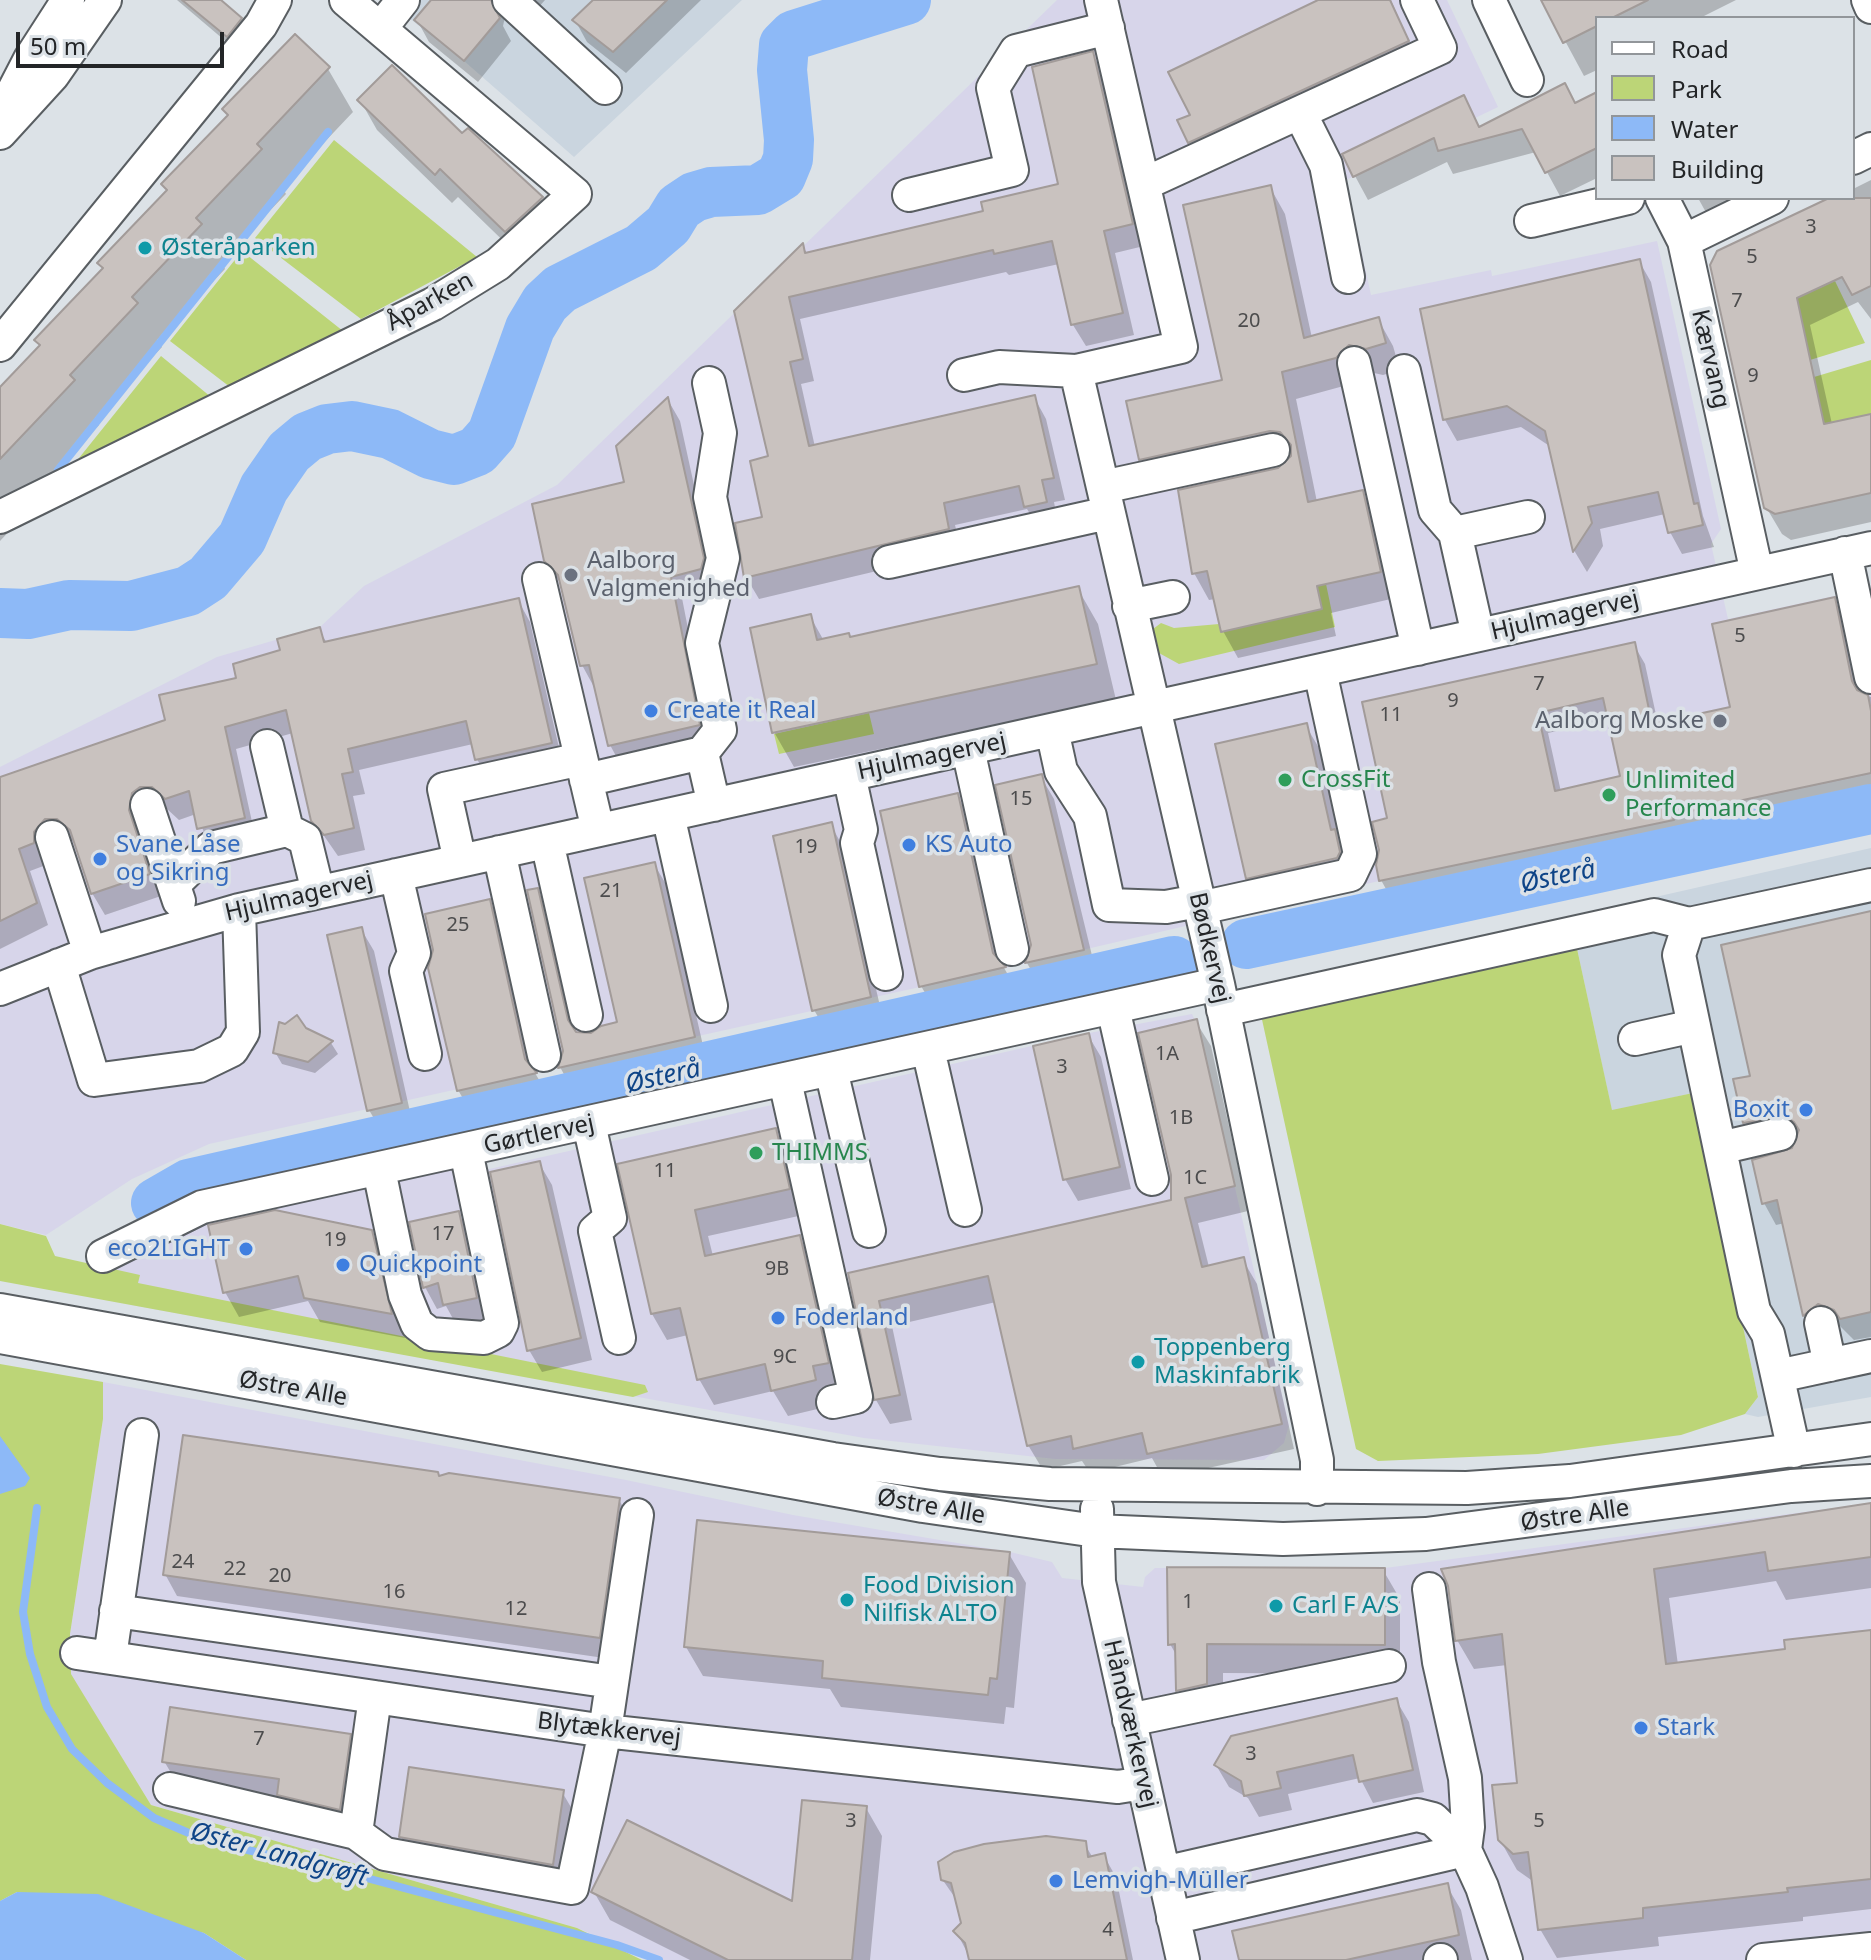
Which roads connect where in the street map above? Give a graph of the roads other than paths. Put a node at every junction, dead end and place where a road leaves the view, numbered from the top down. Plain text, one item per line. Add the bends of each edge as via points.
1 (68, 0) edge
2 (105, 0) edge
3 (275, 0) edge
4 (346, 0) edge
5 (403, 0) edge
6 (509, 0) edge
7 (1417, 0) edge
8 (1489, 0) edge
9 (1868, 0) edge
10 (1871, 7) edge
11 (1105, 14) edge
12 (381, 28) junction
13 (1527, 80) dead end
14 (605, 88) dead end
15 (1300, 113) junction
16 (0, 117) edge
17 (0, 133) edge
18 (1144, 184) junction
19 (909, 195) dead end
20 (1620, 200) edge
21 (1663, 200) edge
22 (1768, 200) edge
23 (1531, 221) dead end
24 (1684, 241) junction
25 (1348, 277) dead end
26 (0, 345) edge
27 (1354, 363) dead end
28 (1076, 371) junction
29 (1404, 371) dead end
30 (964, 375) dead end
31 (709, 383) dead end
32 (1273, 450) dead end
33 (1106, 500) junction
34 (0, 517) edge
35 (1528, 517) dead end
36 (1455, 533) junction
37 (1858, 550) edge
38 (889, 562) dead end
39 (1757, 573) junction
40 (539, 579) dead end
41 (1173, 597) dead end
42 (1129, 606) junction
43 (1478, 635) junction
44 (1418, 649) junction
45 (1320, 671) junction
46 (1871, 677) edge
47 (1152, 708) junction
48 (1052, 730) junction
49 (267, 746) dead end
50 (968, 749) junction
51 (702, 753) junction
52 (584, 769) junction
53 (849, 775) junction
54 (147, 805) dead end
55 (714, 805) junction
56 (668, 815) junction
57 (287, 830) junction
58 (598, 830) junction
59 (52, 837) dead end
60 (547, 842) junction
61 (499, 852) junction
62 (460, 861) junction
63 (396, 875) junction
64 (174, 884) junction
65 (1871, 885) edge
66 (318, 892) junction
67 (1199, 904) junction
68 (239, 910) junction
69 (186, 923) junction
70 (1689, 924) junction
71 (1012, 949) dead end
72 (90, 953) junction
73 (59, 965) junction
74 (886, 974) dead end
75 (2, 982) edge
76 (1221, 997) junction
77 (711, 1006) dead end
78 (1113, 1008) junction
79 (586, 1015) dead end
80 (1694, 1026) junction
81 (1635, 1039) dead end
82 (928, 1049) junction
83 (425, 1054) dead end
84 (544, 1055) dead end
85 (831, 1070) junction
86 (785, 1081) junction
87 (589, 1124) junction
88 (1780, 1134) dead end
89 (1720, 1148) junction
90 (466, 1151) junction
91 (379, 1170) junction
92 (1152, 1179) dead end
93 (965, 1210) dead end
94 (869, 1231) dead end
95 (103, 1256) dead end
96 (0, 1310) edge
97 (1821, 1323) dead end
98 (0, 1337) edge
99 (619, 1338) dead end
100 (1871, 1356) edge
101 (1830, 1365) junction
102 (1778, 1376) junction
103 (833, 1402) dead end
104 (142, 1435) dead end
105 (1871, 1439) edge
106 (1794, 1451) junction
107 (1871, 1469) edge
108 (1871, 1481) edge
109 (1099, 1486) junction
110 (1791, 1486) junction
111 (1317, 1489) junction
112 (637, 1515) dead end
113 (1096, 1531) junction
114 (1429, 1589) dead end
115 (116, 1611) junction
116 (77, 1653) dead end
117 (110, 1657) junction
118 (1389, 1666) dead end
119 (612, 1682) junction
120 (375, 1697) junction
121 (1129, 1720) junction
122 (605, 1731) junction
123 (1143, 1783) junction
124 (170, 1789) dead end
125 (356, 1833) junction
126 (1465, 1850) junction
127 (1163, 1873) junction
128 (1173, 1918) junction
129 (1871, 1949) edge
130 (1183, 1960) edge
131 (1506, 1960) edge
132 (1763, 1960) edge

1 - 16 street
2 - 17 street via 53,75
3 - 26 street via 261,25
4 - 12 street, Åparken
5 - 12 street
6 - 14 street
7 - 15 street via 1440,48
8 - 13 street
9 - 10 street
11 - 18 street
11 - 19 street via 1016,51 993,88 1012,170
12 - 34 street, Åparken via 575,194 498,264 433,304
15 - 18 street
15 - 25 street via 1326,165
18 - 28 street via 1181,347
20 - 23 street
21 - 24 street, Kærvang
22 - 24 street
24 - 39 street, Kærvang
27 - 44 street
28 - 30 street via 999,367
28 - 33 street, Bødkervej
29 - 36 street via 1435,510
31 - 51 street via 720,433 710,497 723,558 702,643 720,730
32 - 33 street
33 - 38 street
33 - 42 street, Bødkervej
35 - 36 street
36 - 43 street
37 - 39 street, Hjulmagervej
37 - 46 street
39 - 43 street, Hjulmagervej
40 - 52 street
41 - 42 street
42 - 47 street, Bødkervej
43 - 44 street, Hjulmagervej
44 - 45 street, Hjulmagervej
45 - 47 street, Hjulmagervej
45 - 67 street via 1360,854 1350,875
47 - 48 street, Hjulmagervej
47 - 67 street, Bødkervej
48 - 50 street, Hjulmagervej
48 - 67 street via 1061,771 1090,816 1109,905
49 - 57 street
50 - 53 street, Hjulmagervej
50 - 71 street
51 - 52 street
51 - 55 street
52 - 58 street
52 - 62 street via 444,789
53 - 55 street, Hjulmagervej
53 - 74 street via 861,830 857,843
54 - 64 street
55 - 56 street, Hjulmagervej
56 - 58 street, Hjulmagervej
56 - 77 street
57 - 64 street via 211,848
57 - 66 street via 305,839
58 - 60 street, Hjulmagervej
59 - 72 street
60 - 61 street, Hjulmagervej
60 - 79 street
61 - 62 street, Hjulmagervej
61 - 84 street
62 - 63 street, Hjulmagervej
63 - 66 street, Hjulmagervej
63 - 83 street via 414,953 406,971
64 - 69 street
65 - 70 street via 1736,928
66 - 68 street, Hjulmagervej
67 - 76 street, Bødkervej
68 - 69 street, Hjulmagervej
68 - 73 street via 243,1032 232,1050 199,1066 94,1080
69 - 72 street, Hjulmagervej
70 - 76 street, Gørtlervej via 1654,915
70 - 80 street via 1679,955
72 - 73 street, Hjulmagervej
73 - 75 street, Hjulmagervej
76 - 78 street, Gørtlervej
76 - 111 street, Bødkervej via 1317,1460
78 - 82 street, Gørtlervej
78 - 92 street
80 - 81 street
80 - 89 street
82 - 85 street, Gørtlervej
82 - 93 street
85 - 86 street, Gørtlervej
85 - 94 street
86 - 87 street, Gørtlervej
86 - 103 street via 856,1397
87 - 90 street, Gørtlervej
87 - 99 street via 610,1218 595,1231
88 - 89 street
89 - 102 street via 1754,1311 1768,1334
90 - 91 street, Gørtlervej
90 - 91 street via 502,1323 484,1338 430,1334 417,1324 405,1295
91 - 95 street, Gørtlervej via 202,1207
96 - 109 street, Østre Alle via 833,1459 940,1474
97 - 101 street
98 - 113 street, Østre Alle via 923,1506
100 - 101 street
101 - 102 street
102 - 106 street
104 - 115 street
105 - 106 street, Østre Alle
106 - 111 street, Østre Alle via 1570,1481
107 - 110 street
108 - 110 street, Østre Alle
109 - 111 street, Østre Alle
109 - 113 street, Håndværkervej
110 - 113 street, Østre Alle via 1426,1534 1283,1539
112 - 119 street
113 - 121 street, Håndværkervej via 1099,1582
114 - 126 street via 1465,1778
115 - 117 street
115 - 119 street
116 - 117 street, Blytækkervej
117 - 120 street, Blytækkervej
118 - 121 street
119 - 122 street
120 - 122 street, Blytækkervej
120 - 125 street
121 - 123 street, Håndværkervej
122 - 123 street, Blytækkervej via 1103,1785
122 - 125 street via 572,1888 385,1854
123 - 127 street, Håndværkervej
124 - 125 street
126 - 127 street via 1433,1819 1417,1815
126 - 128 street
126 - 131 street
127 - 128 street, Håndværkervej
128 - 130 street, Håndværkervej
129 - 132 street

